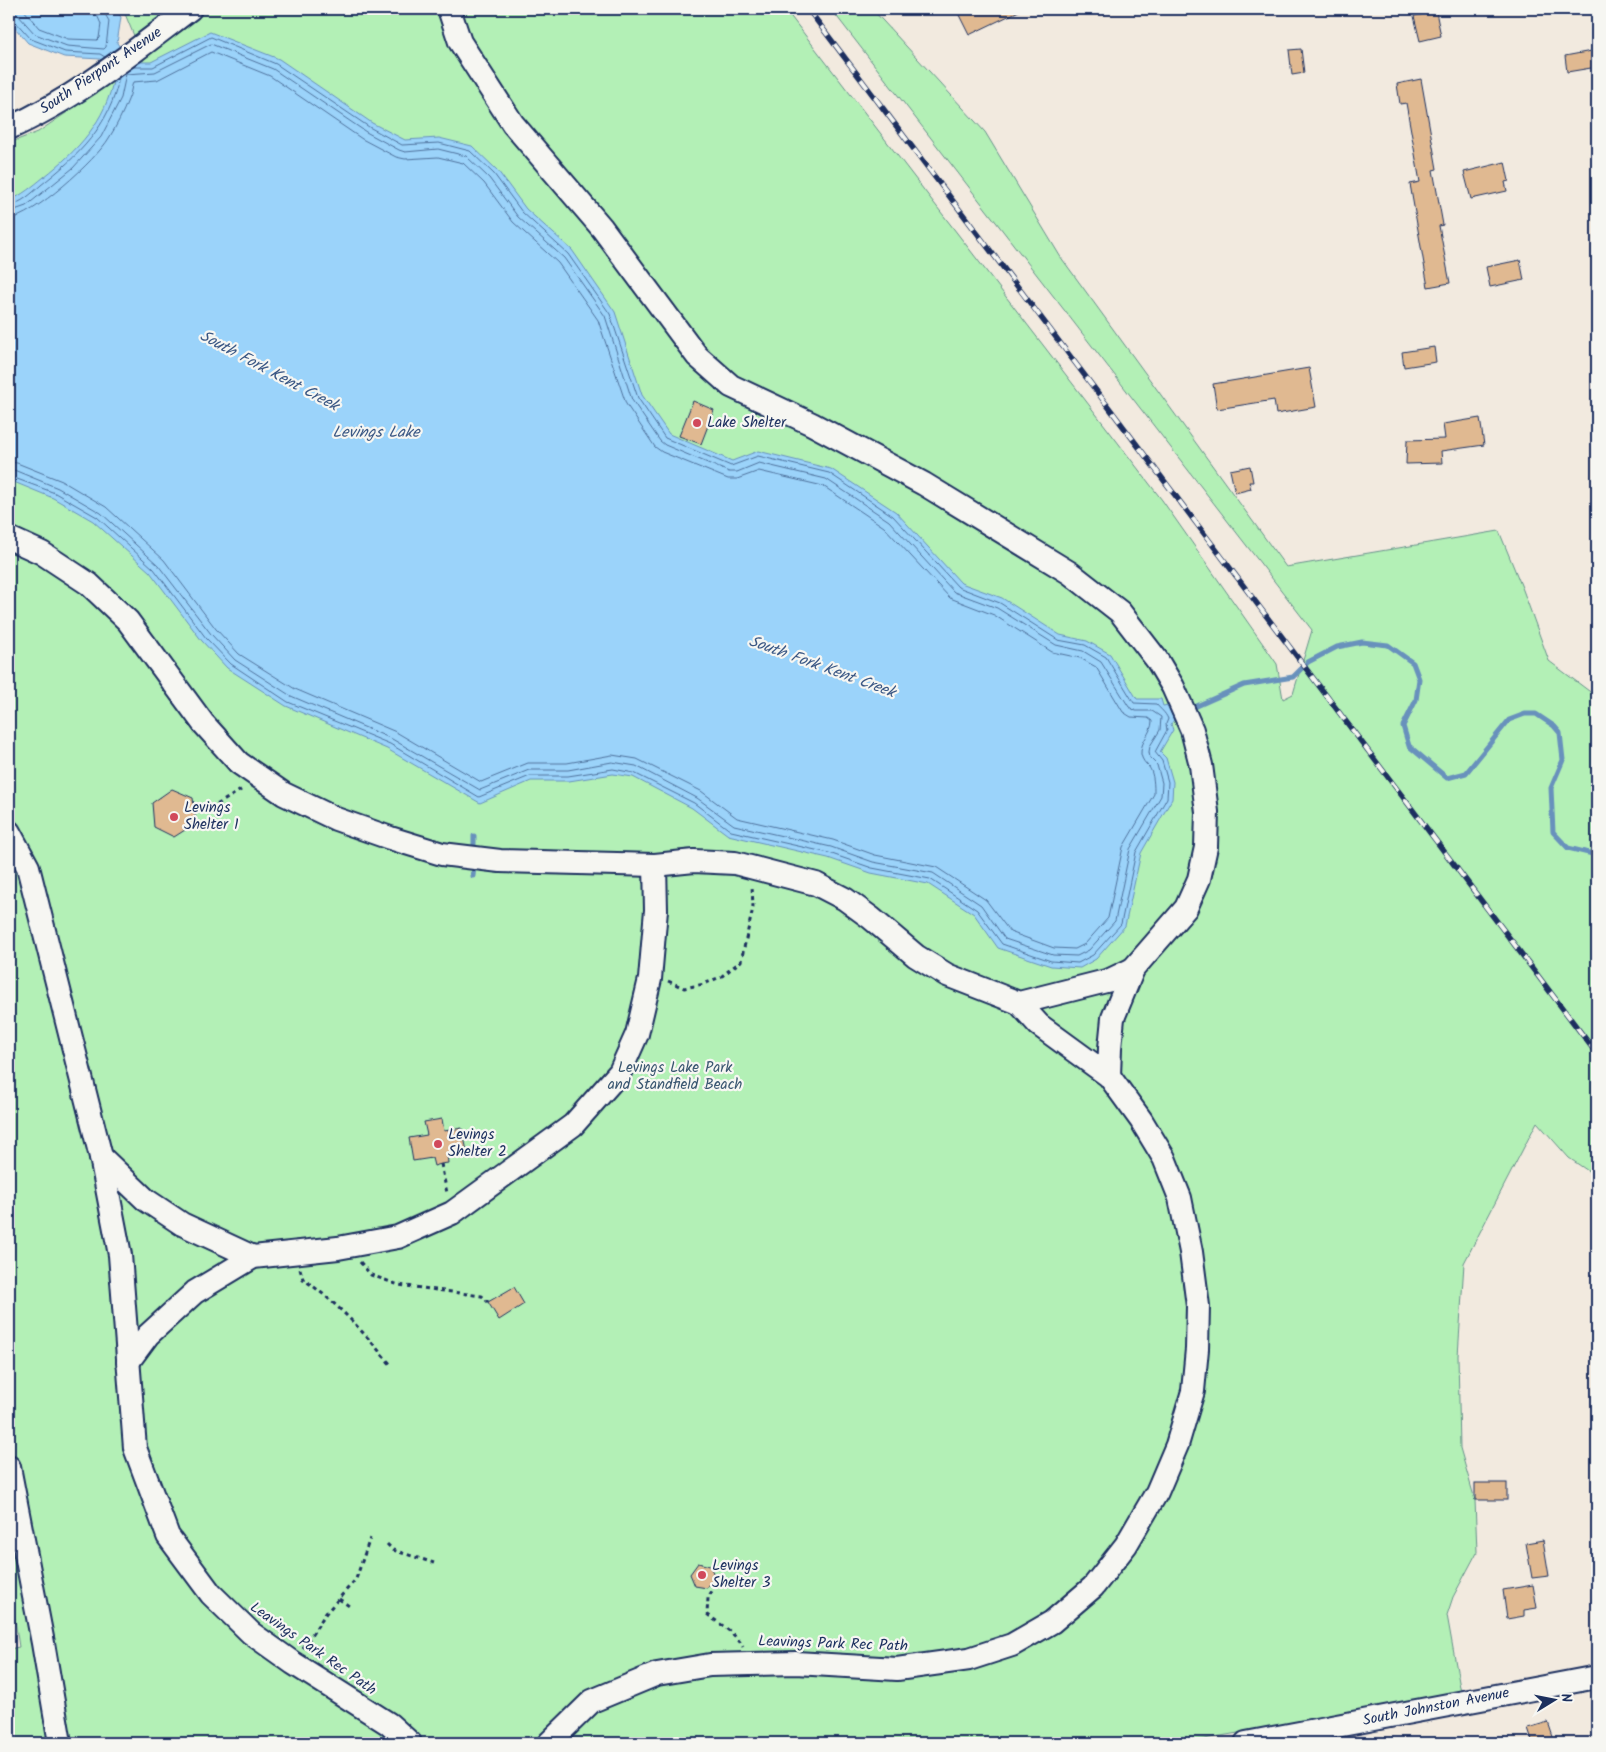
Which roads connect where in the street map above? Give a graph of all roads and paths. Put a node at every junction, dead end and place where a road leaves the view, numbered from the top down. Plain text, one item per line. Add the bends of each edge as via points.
1 (190, 9) edge
2 (449, 9) edge
3 (9, 128) edge
4 (9, 538) edge
5 (258, 776) junction
6 (194, 810) dead end
7 (9, 832) edge
8 (655, 865) junction
9 (755, 868) junction
10 (1133, 969) junction
11 (666, 980) dead end
12 (1019, 1003) junction
13 (1109, 1076) junction
14 (101, 1158) junction
15 (441, 1164) dead end
16 (452, 1213) junction
17 (347, 1246) junction
18 (296, 1253) junction
19 (253, 1257) junction
20 (488, 1302) dead end
21 (128, 1362) junction
22 (391, 1366) dead end
23 (9, 1467) edge
24 (370, 1538) dead end
25 (387, 1544) dead end
26 (434, 1563) dead end
27 (715, 1577) dead end
28 (339, 1599) junction
29 (349, 1606) dead end
30 (293, 1663) junction
31 (744, 1664) junction
32 (1597, 1677) edge
33 (60, 1743) edge
34 (410, 1743) edge
35 (549, 1743) edge
36 (1246, 1743) edge

1 - 3 street, South Pierpont Avenue via 104,72 48,108
2 - 10 street via 460,42 513,124 602,228 697,356 731,386 812,424 924,484 1070,573 1120,612 1157,660 1192,730 1201,765 1207,812 1206,847 1199,879 1186,908
4 - 5 street via 42,553 89,584 128,621 203,723 239,763
5 - 6 path via 241,791 214,806
5 - 8 street via 284,794 336,819 442,854 500,861
7 - 14 street via 28,868
8 - 9 street via 694,861 735,863
8 - 16 street via 656,910 650,979 637,1034 620,1072 573,1124
9 - 11 path via 752,875 753,908 741,961 722,976 704,984 684,988
9 - 12 street via 816,884 845,899 916,956 947,975
10 - 12 street via 1110,980
10 - 13 street via 1113,1018
12 - 13 street via 1039,1025
13 - 31 street via 1164,1158 1180,1198 1198,1306 1193,1392 1177,1445 1157,1492 1126,1545 1093,1587 1052,1622 1012,1644 969,1659 897,1669 796,1663
14 - 19 street via 146,1200 182,1224
14 - 21 street via 120,1254
15 - 16 path
16 - 17 street via 398,1238
17 - 18 street
17 - 20 path via 371,1275 399,1285 482,1296
18 - 19 street
18 - 22 path via 302,1279 322,1292
19 - 21 street via 195,1292 148,1335
21 - 30 street via 135,1448 168,1536 211,1594 252,1633
23 - 33 street
24 - 28 path via 356,1578
25 - 26 path via 393,1550
27 - 31 path via 717,1582 708,1598 707,1614 740,1642 745,1651
28 - 29 path
28 - 30 path
30 - 34 street via 389,1724
31 - 35 street via 710,1665 657,1674 592,1701
32 - 36 street, South Johnston Avenue

